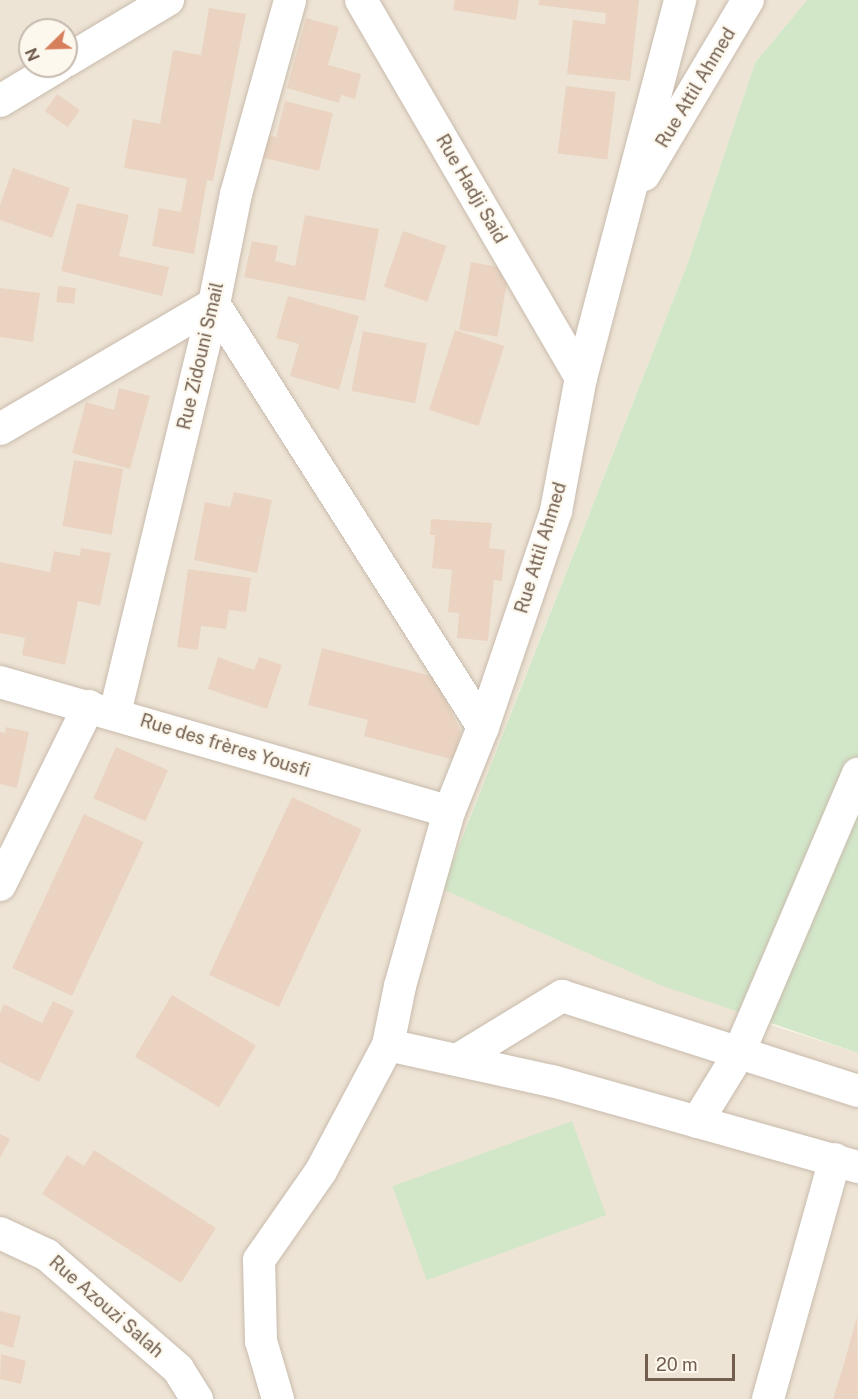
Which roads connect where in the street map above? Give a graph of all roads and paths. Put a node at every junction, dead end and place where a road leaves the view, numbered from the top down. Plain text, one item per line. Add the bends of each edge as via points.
1 (168, 0) edge
2 (290, 0) edge
3 (361, 0) edge
4 (680, 0) edge
5 (748, 0) edge
6 (78, 54) edge
7 (38, 78) edge
8 (0, 101) edge
9 (626, 207) junction
10 (214, 304) junction
11 (581, 378) junction
12 (0, 429) edge
13 (0, 682) edge
14 (102, 709) junction
15 (483, 727) junction
16 (858, 774) edge
17 (449, 812) junction
18 (0, 885) edge
19 (388, 1045) junction
20 (738, 1055) junction
21 (459, 1059) junction
22 (858, 1091) edge
23 (697, 1122) junction
24 (846, 1163) edge
25 (0, 1233) edge
26 (197, 1399) edge
27 (278, 1399) edge
28 (768, 1399) edge

1 - 6 street
2 - 10 street, Rue Zidouni Smail via 237,194
3 - 11 street, Rue Hadji Said
4 - 9 street, Rue Attil Ahmed
5 - 9 street, Rue Attil Ahmed
7 - 8 street
9 - 11 street, Rue Attil Ahmed
10 - 12 street
10 - 14 street, Rue Zidouni Smail
10 - 15 street
11 - 15 street, Rue Attil Ahmed via 556,511
13 - 14 street, Rue des frères Yousfi
14 - 17 street, Rue des frères Yousfi
14 - 18 street, Rue Zidouni Smail
15 - 17 street, Rue Attil Ahmed
16 - 20 street
17 - 19 street, Rue Attil Ahmed via 399,986
19 - 21 street
19 - 27 street, Rue Attil Ahmed via 321,1171 259,1260 261,1341
20 - 21 street via 562,996
20 - 22 street
20 - 23 street
21 - 23 street
23 - 24 street
24 - 28 street
25 - 26 street, Rue Azouzi Salah via 47,1255 178,1369

